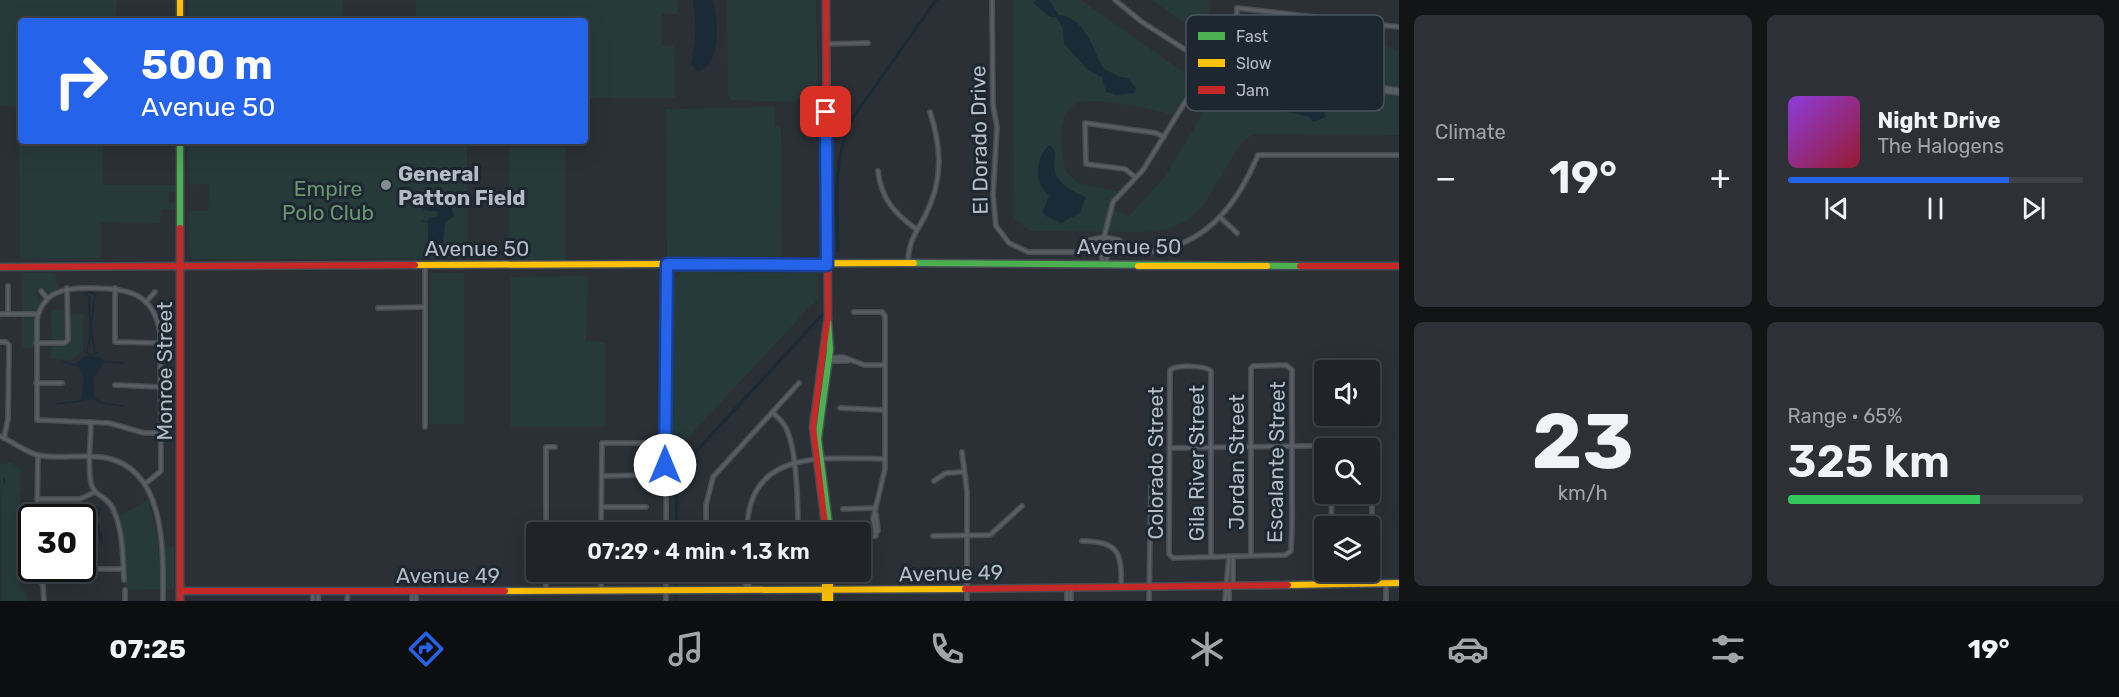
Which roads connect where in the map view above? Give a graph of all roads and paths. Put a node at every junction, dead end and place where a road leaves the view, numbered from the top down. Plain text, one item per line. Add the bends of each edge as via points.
1 (180, 0) edge
2 (826, 0) edge
3 (992, 0) edge
4 (1115, 0) edge
5 (1236, 15) edge
6 (1300, 15) edge
7 (180, 18) edge
8 (1384, 24) edge
9 (1399, 26) edge
10 (868, 43) dead end
11 (826, 44) junction
12 (1186, 50) edge
13 (1384, 89) edge
14 (1399, 92) edge
15 (1186, 101) edge
16 (930, 112) dead end
17 (1164, 137) junction
18 (180, 144) edge
19 (1399, 155) edge
20 (878, 171) dead end
21 (1136, 177) junction
22 (1221, 218) junction
23 (916, 229) junction
24 (1237, 233) dead end
25 (1105, 237) junction
26 (425, 264) junction
27 (667, 264) junction
28 (181, 265) junction
29 (827, 265) junction
30 (908, 265) junction
31 (1104, 265) junction
32 (1399, 266) edge
33 (0, 267) edge
34 (8, 286) dead end
35 (67, 288) junction
36 (115, 288) junction
37 (41, 291) dead end
38 (155, 292) dead end
39 (47, 298) junction
40 (146, 302) junction
41 (424, 307) junction
42 (378, 308) dead end
43 (828, 309) junction
44 (854, 312) dead end
45 (0, 314) edge
46 (8, 314) junction
47 (38, 314) junction
48 (0, 342) edge
49 (36, 343) junction
50 (160, 343) junction
51 (839, 357) junction
52 (830, 358) junction
53 (848, 361) junction
54 (838, 362) junction
55 (885, 365) junction
56 (1251, 368) joint
57 (1211, 371) joint
58 (0, 372) edge
59 (8, 372) junction
60 (36, 383) junction
61 (62, 383) dead end
62 (799, 383) dead end
63 (115, 385) dead end
64 (160, 387) junction
65 (3, 405) dead end
66 (8, 406) junction
67 (840, 408) dead end
68 (885, 410) junction
69 (772, 412) junction
70 (91, 422) junction
71 (424, 427) dead end
72 (160, 433) junction
73 (2, 437) edge
74 (665, 443) junction
75 (555, 447) dead end
76 (1251, 447) junction
77 (1291, 447) junction
78 (1314, 447) edge
79 (1170, 448) junction
80 (1210, 448) junction
81 (962, 452) dead end
82 (38, 455) junction
83 (91, 457) junction
84 (818, 459) junction
85 (885, 459) junction
86 (793, 464) junction
87 (963, 472) junction
88 (602, 476) junction
89 (647, 476) dead end
90 (934, 481) dead end
91 (145, 484) junction
92 (1151, 486) dead end
93 (95, 492) junction
94 (37, 499) junction
95 (37, 504) edge
96 (1022, 506) dead end
97 (602, 507) junction
98 (646, 507) dead end
99 (876, 508) junction
100 (843, 509) dead end
101 (546, 522) edge
102 (601, 522) edge
103 (666, 522) edge
104 (706, 522) edge
105 (748, 522) edge
106 (798, 522) edge
107 (828, 522) edge
108 (871, 535) edge
109 (968, 535) junction
110 (933, 536) dead end
111 (1082, 541) dead end
112 (1251, 555) junction
113 (1210, 556) junction
114 (1231, 556) junction
115 (96, 569) edge
116 (123, 569) junction
117 (124, 580) dead end
118 (42, 582) edge
119 (546, 582) edge
120 (601, 582) edge
121 (666, 582) edge
122 (747, 582) edge
123 (826, 582) edge
124 (828, 582) edge
125 (1386, 583) junction
126 (1399, 583) edge
127 (1352, 584) joint
128 (1228, 586) junction
129 (1121, 587) junction
130 (1149, 587) junction
131 (1069, 588) junction
132 (967, 589) junction
133 (125, 590) dead end
134 (601, 590) junction
135 (180, 591) junction
136 (546, 591) junction
137 (666, 591) junction
138 (747, 591) junction
139 (827, 591) junction
140 (316, 592) junction
141 (348, 592) junction
142 (414, 592) junction
143 (44, 601) edge
144 (125, 601) edge
145 (163, 601) edge
146 (180, 601) edge
147 (316, 601) edge
148 (347, 601) edge
149 (414, 601) edge
150 (666, 601) edge
151 (825, 601) edge
152 (830, 601) edge
153 (967, 601) edge
154 (1069, 601) edge
155 (1149, 601) edge
156 (1227, 601) edge
157 (1386, 601) edge

1 - 7 main road
2 - 11 main road
3 - 25 street, El Dorado Drive via 996,226 1010,243 1028,252 1077,252 1089,240
4 - 12 street
5 - 6 street via 1237,8
8 - 9 street
10 - 11 street
11 - 29 main road
13 - 14 street
15 - 17 street
16 - 23 street via 939,142 940,169 932,201
17 - 21 street
17 - 21 street via 1092,122 1083,126 1086,164 1125,169
18 - 28 main road, Monroe Street
19 - 22 street via 1258,154
20 - 23 street via 879,184 890,207
21 - 25 street via 1113,202
22 - 24 street
22 - 25 street via 1185,244 1155,251 1135,253 1119,240
23 - 30 street via 909,244
25 - 31 street via 1108,250
25 - 31 street via 1100,250
26 - 27 main road, Avenue 50
26 - 28 main road, Avenue 50
26 - 41 street
27 - 29 main road, Avenue 50
27 - 74 street
28 - 33 main road, Avenue 50
28 - 135 main road, Monroe Street
29 - 30 main road, Avenue 50
29 - 43 main road
30 - 31 main road, Avenue 50
31 - 32 main road, Avenue 50
34 - 46 street
35 - 36 street
35 - 39 street
35 - 49 street via 67,342
36 - 40 street via 130,291
36 - 50 street via 115,342
37 - 39 street
38 - 40 street
39 - 47 street
40 - 50 street via 158,323
41 - 42 street
41 - 71 street
43 - 52 main road
43 - 84 main road via 814,420
44 - 55 street via 885,314
45 - 46 street
46 - 47 street
47 - 49 street
48 - 59 street via 8,343
49 - 60 street
50 - 64 street
51 - 52 street
51 - 53 street
51 - 54 street
52 - 54 street
52 - 84 main road via 819,424
53 - 54 street
53 - 55 street
55 - 68 street
56 - 76 street, Jordan Street
56 - 77 street, Escalante Street via 1291,368
57 - 79 street, Colorado Street via 1206,367 1170,369
57 - 80 street, Gila River Street
58 - 59 street
59 - 66 street
60 - 61 street
60 - 70 street via 37,420
62 - 69 street
63 - 64 street
64 - 72 street
65 - 66 street
66 - 73 street
67 - 68 street
68 - 85 street
69 - 86 street via 786,429
69 - 104 street via 713,477
70 - 72 street
70 - 83 street
72 - 91 street via 160,473
73 - 82 street
74 - 88 street via 602,443
74 - 103 street
75 - 101 street via 546,447
76 - 77 street
76 - 80 street
76 - 112 street, Jordan Street
77 - 78 street
77 - 112 street, Escalante Street via 1291,551 1287,555
79 - 80 street
79 - 113 street, Colorado Street via 1170,556
80 - 113 street, Gila River Street
81 - 87 street
82 - 83 street
82 - 94 street
83 - 91 street via 119,462
83 - 93 street
84 - 85 street
84 - 86 street
84 - 107 main road via 827,493
85 - 99 street
86 - 105 street via 776,470 760,484 749,506
86 - 106 street
87 - 90 street via 946,473
87 - 109 street
88 - 89 street
88 - 97 street
91 - 145 street via 152,498 160,539
92 - 130 street
93 - 94 street via 80,499
93 - 116 street via 114,511
94 - 95 street
96 - 109 street via 990,535
97 - 98 street
97 - 102 street
99 - 100 street
99 - 108 street via 876,535
109 - 110 street
109 - 132 street
111 - 129 street via 1108,543 1115,549 1121,564
112 - 114 street
113 - 114 street
114 - 128 street
115 - 116 street
116 - 117 street
118 - 143 street
119 - 136 street
120 - 134 street
121 - 137 street
122 - 138 street
123 - 139 main road
124 - 139 main road
125 - 126 main road, Avenue 49
125 - 127 main road, Avenue 49
125 - 157 street
127 - 128 main road, Avenue 49
128 - 130 main road, Avenue 49
128 - 156 street
129 - 130 main road, Avenue 49
129 - 131 main road, Avenue 49
130 - 155 street
131 - 132 main road, Avenue 49
131 - 154 street
132 - 139 main road, Avenue 49
132 - 153 street
133 - 144 street
134 - 136 main road, Avenue 49
134 - 137 main road, Avenue 49
135 - 140 main road, Avenue 49
135 - 146 main road, Monroe Street
136 - 142 main road, Avenue 49
137 - 138 main road, Avenue 49
137 - 150 street
138 - 139 main road, Avenue 49
139 - 151 main road
139 - 152 main road
140 - 141 main road, Avenue 49
140 - 147 street
141 - 142 main road, Avenue 49
141 - 148 street
142 - 149 street

